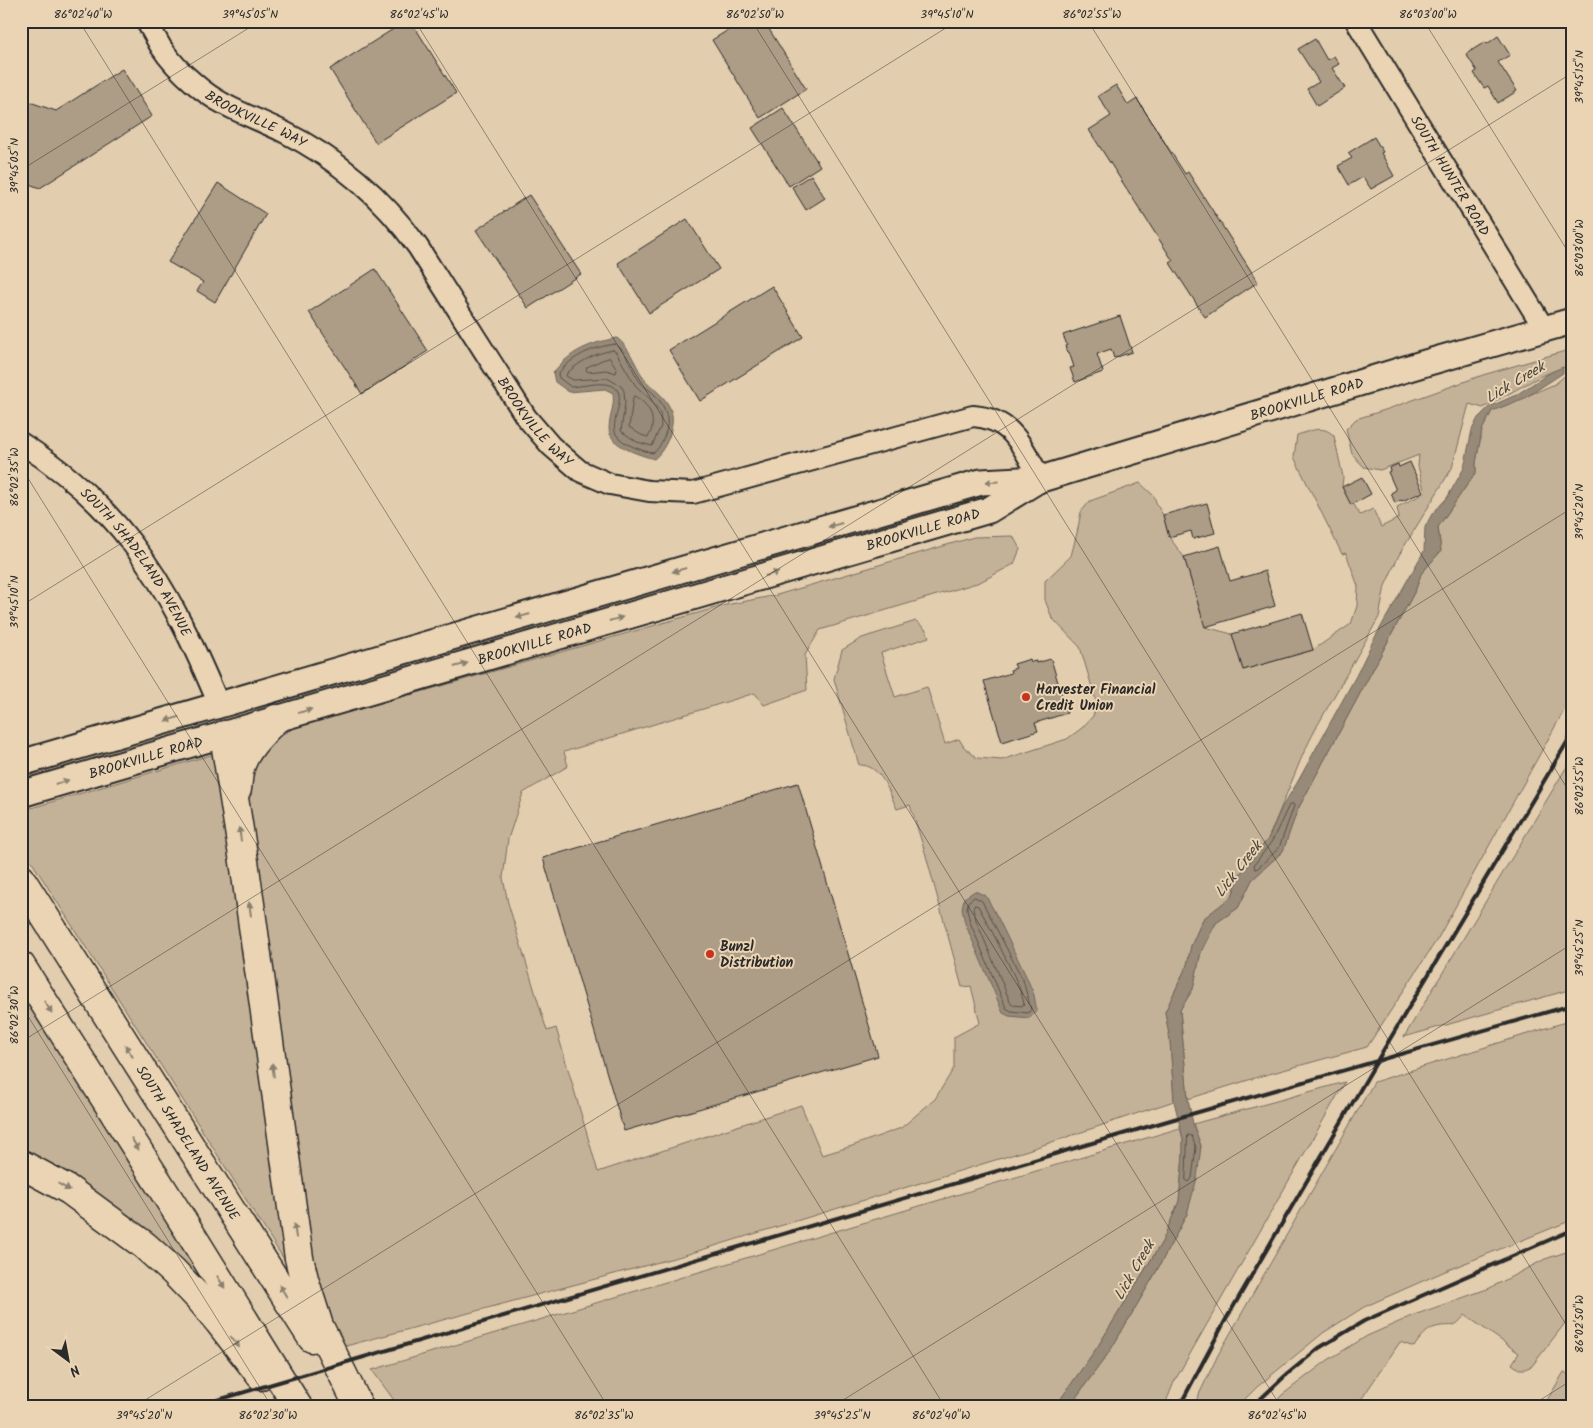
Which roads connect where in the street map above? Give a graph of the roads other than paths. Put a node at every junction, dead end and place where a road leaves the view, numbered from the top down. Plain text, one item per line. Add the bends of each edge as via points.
1 (146, 21) edge
2 (1356, 21) edge
3 (1572, 321) edge
4 (1545, 330) junction
5 (21, 443) edge
6 (1040, 479) junction
7 (219, 705) junction
8 (276, 719) junction
9 (224, 734) junction
10 (21, 763) edge
11 (21, 794) edge
12 (235, 800) junction
13 (21, 880) edge
14 (21, 966) edge
15 (21, 1164) edge
16 (286, 1407) edge
17 (298, 1407) edge
18 (355, 1407) edge
19 (359, 1407) edge

1 - 6 street, BROOKVILLE WAY via 174,64 202,90 226,107 312,147 381,202 418,247 526,417 551,446 580,471 610,484 649,492 693,493 973,416 992,419 1008,429
2 - 4 street, SOUTH HUNTER ROAD
3 - 4 main road, BROOKVILLE ROAD
4 - 6 main road, BROOKVILLE ROAD
5 - 7 street, SOUTH SHADELAND AVENUE via 83,489 131,542 176,613
6 -> 7 main road, BROOKVILLE ROAD via 981,482
8 -> 6 main road, BROOKVILLE ROAD via 989,510
7 - 9 main road
7 -> 10 main road, BROOKVILLE ROAD
8 - 9 main road, BROOKVILLE ROAD
8 - 12 highway via 253,744 240,767
11 -> 9 main road, BROOKVILLE ROAD
9 - 12 highway
19 -> 12 highway via 319,1326 299,1258
18 -> 13 highway, SOUTH SHADELAND AVENUE
14 -> 17 highway
15 -> 16 highway via 68,1190 144,1245 166,1265 200,1299

